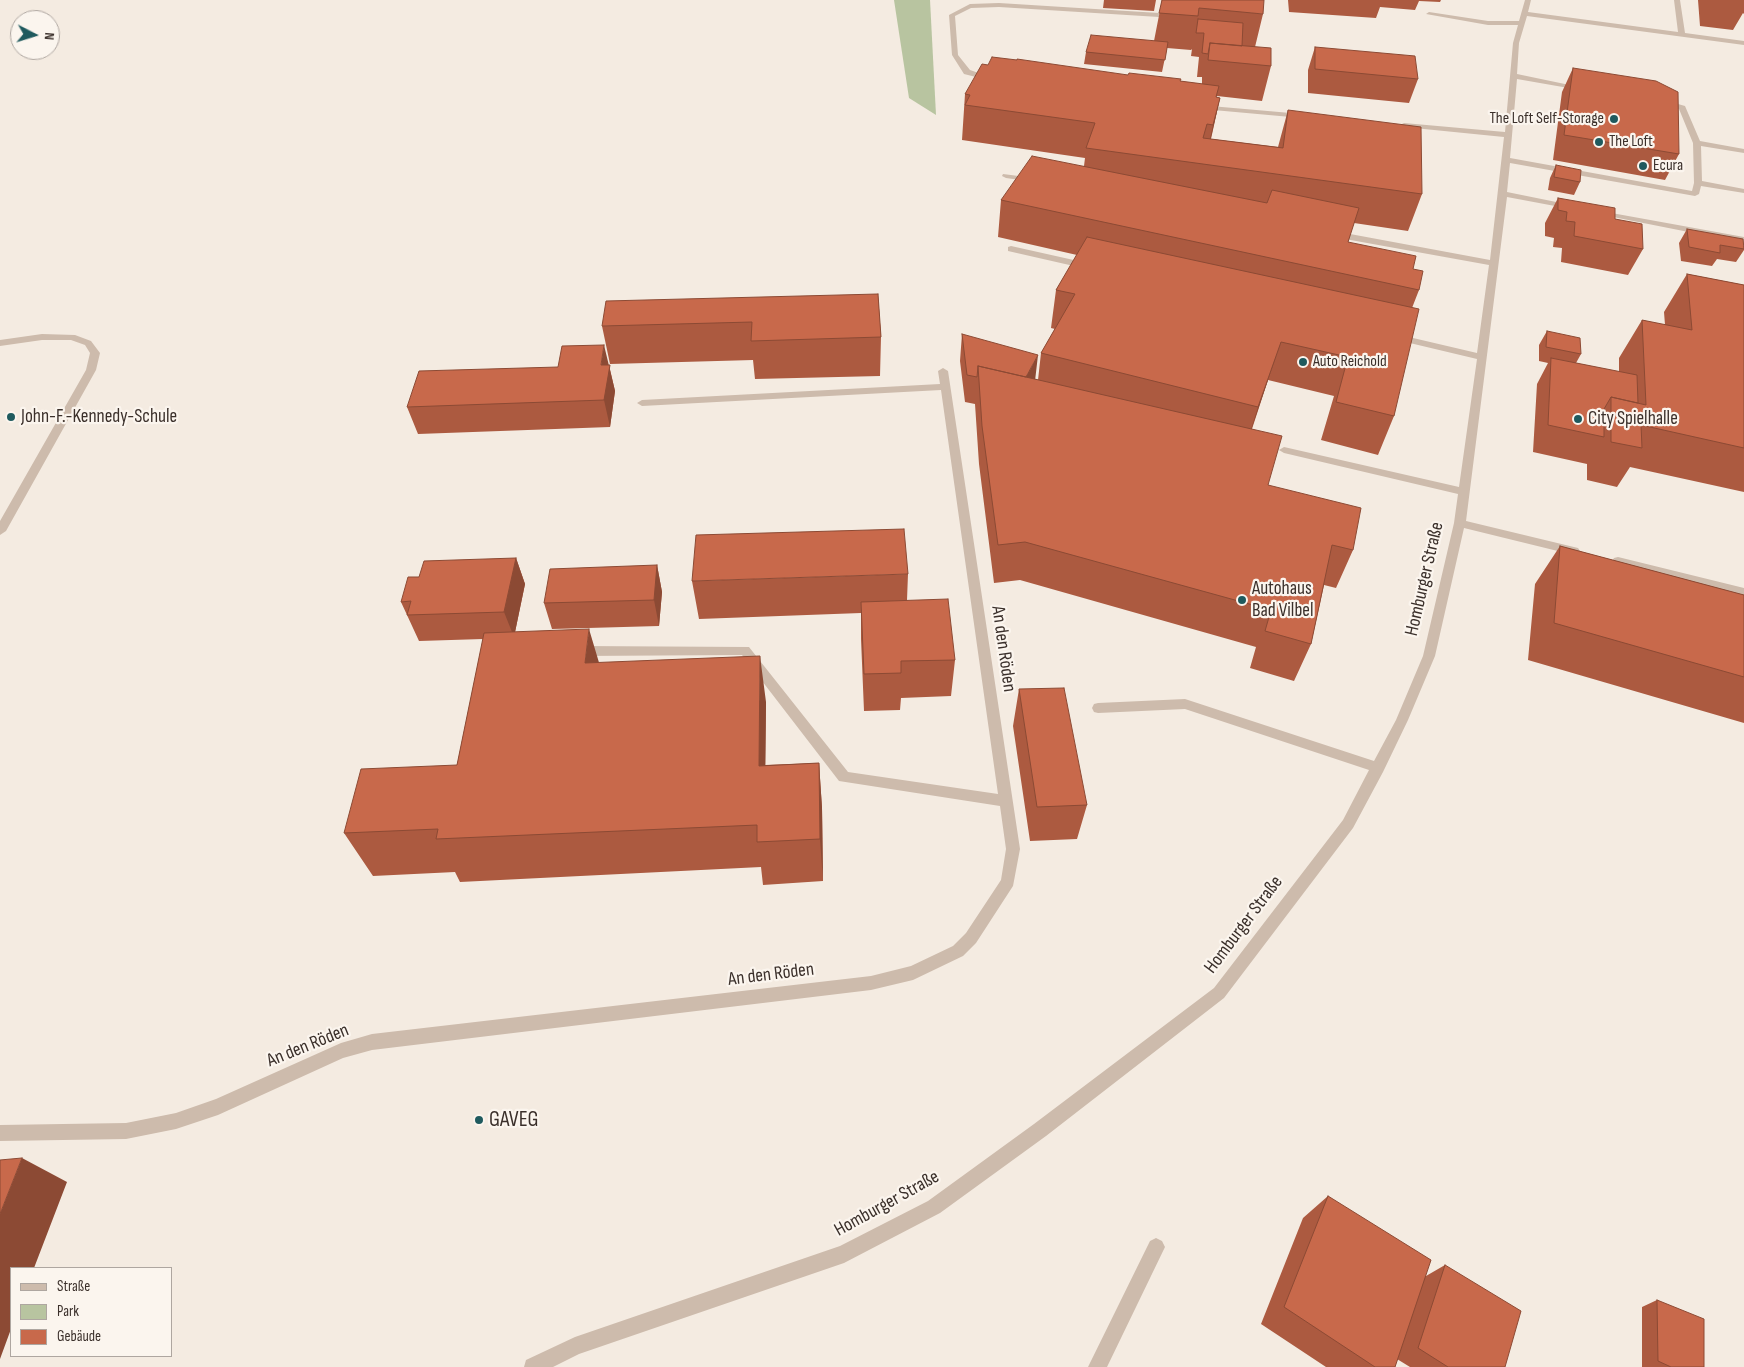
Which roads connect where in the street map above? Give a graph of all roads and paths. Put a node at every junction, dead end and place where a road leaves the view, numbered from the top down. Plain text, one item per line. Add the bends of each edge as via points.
1 (1528, 0) edge
2 (1677, 0) edge
3 (1523, 13) junction
4 (1429, 14) dead end
5 (1183, 17) edge
6 (1521, 24) junction
7 (1682, 35) junction
8 (1744, 43) edge
9 (1514, 76) junction
10 (1002, 82) edge
11 (1589, 89) edge
12 (1654, 101) edge
13 (1195, 106) edge
14 (1314, 117) edge
15 (1392, 124) edge
16 (1508, 135) junction
17 (1697, 143) junction
18 (1744, 151) edge
19 (1506, 160) junction
20 (1006, 176) dead end
21 (1045, 182) edge
22 (1698, 182) junction
23 (1744, 191) edge
24 (1503, 194) junction
25 (1580, 209) edge
26 (1590, 211) edge
27 (1328, 233) edge
28 (1744, 240) edge
29 (1011, 249) dead end
30 (1494, 263) junction
31 (1097, 268) edge
32 (1386, 335) edge
33 (0, 343) edge
34 (1482, 357) junction
35 (943, 372) dead end
36 (945, 387) junction
37 (642, 403) dead end
38 (1284, 450) dead end
39 (1465, 492) junction
40 (1460, 523) junction
41 (0, 531) edge
42 (1583, 553) edge
43 (1602, 558) edge
44 (1744, 592) edge
45 (562, 651) edge
46 (1098, 708) dead end
47 (1378, 768) junction
48 (1005, 801) junction
49 (0, 1133) edge
50 (1156, 1247) dead end
51 (533, 1367) edge
52 (1097, 1367) edge

1 - 3 street, Homburger Straße
2 - 7 street
3 - 6 street, Homburger Straße
3 - 7 street
4 - 6 street
5 - 10 street via 999,5 970,6 952,15 954,55 967,72
6 - 9 street, Homburger Straße
7 - 8 street
9 - 11 street
9 - 16 street, Homburger Straße
12 - 17 street via 1682,108
13 - 14 street
15 - 16 street
16 - 19 street, Homburger Straße
17 - 18 street
17 - 22 street
19 - 22 street via 1695,194
19 - 24 street, Homburger Straße
20 - 21 street
22 - 23 street
24 - 25 street
24 - 30 street, Homburger Straße
26 - 28 street
27 - 30 street
29 - 31 street
30 - 34 street, Homburger Straße
32 - 34 street
33 - 41 street via 72,337 88,343 95,353 91,370
34 - 39 street, Homburger Straße
35 - 36 street, An den Röden
36 - 37 street
36 - 48 street, An den Röden
38 - 39 street
39 - 40 street, Homburger Straße
40 - 42 street
40 - 47 street, Homburger Straße via 1429,656
43 - 44 street
45 - 48 street via 745,650 844,777
46 - 47 street via 1185,704
47 - 51 street, Homburger Straße via 1348,824 1219,993 934,1207 844,1254 574,1346
48 - 49 street, An den Röden via 1013,849 1008,882 971,938 958,951 914,972 871,983 372,1042 341,1050 218,1107 176,1121 126,1131
50 - 52 street

